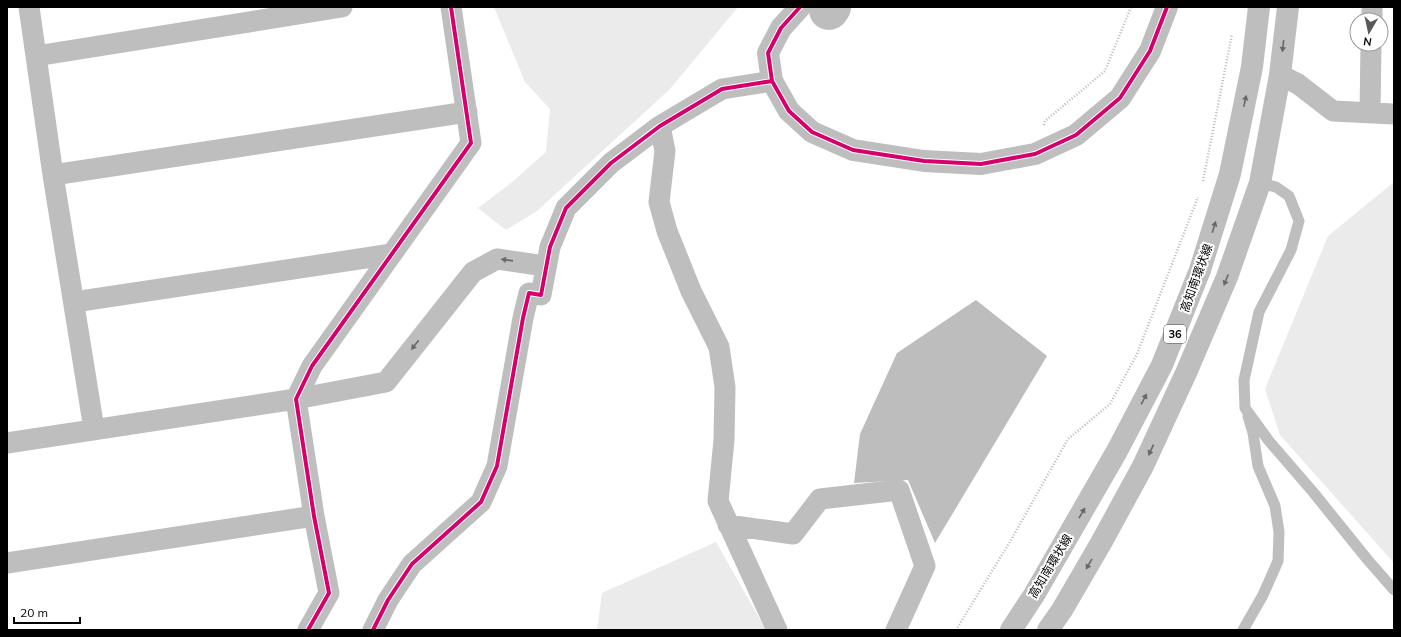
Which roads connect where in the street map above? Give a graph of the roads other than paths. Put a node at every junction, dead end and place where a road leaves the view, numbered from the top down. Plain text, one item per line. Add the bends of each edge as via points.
1 (29, 7) edge
2 (342, 7) edge
3 (450, 7) edge
4 (800, 7) edge
5 (1167, 7) edge
6 (1259, 7) edge
7 (1288, 7) edge
8 (1371, 52) edge
9 (36, 56) junction
10 (1280, 75) junction
11 (772, 80) junction
12 (467, 112) junction
13 (1370, 113) junction
14 (1394, 114) edge
15 (660, 126) junction
16 (54, 175) junction
17 (1260, 183) junction
18 (392, 254) junction
19 (545, 266) junction
20 (74, 302) junction
21 (296, 399) junction
22 (1245, 408) junction
23 (94, 429) junction
24 (7, 443) edge
25 (314, 516) junction
26 (728, 525) junction
27 (7, 563) edge
28 (1394, 590) edge
29 (308, 630) edge
30 (373, 630) edge
31 (777, 630) edge
32 (896, 630) edge
33 (1011, 630) edge
34 (1048, 630) edge
35 (1243, 630) edge

1 - 9 street
2 - 9 street
3 - 12 street
4 - 11 main road via 781,28 768,53
5 - 11 main road via 1150,50 1120,98 1076,135 1035,154 981,164 924,161 853,150 812,132 789,111
33 -> 6 main road, 高知南環状線 / 36 via 1117,451 1162,365 1197,278 1230,174 1252,67
7 -> 10 main road, 36
8 - 13 street
9 - 16 street
10 - 13 street via 1298,84 1333,111
10 - 17 main road, 36
11 - 15 street via 722,89
12 - 16 street
12 - 18 street via 471,143
13 - 14 street
15 - 19 street via 611,164 566,208 550,246
15 - 26 street via 665,151 659,202 667,231 691,291 718,347 725,387 724,440 718,501
16 - 20 street
17 - 22 lane via 1276,188 1288,196 1299,221 1291,250 1259,312 1244,380
17 -> 34 main road, 36 via 1227,277 1143,466 1101,543
18 - 20 street
18 - 21 street via 312,366
19 -> 21 street via 497,259 491,262 473,272 386,382
19 - 30 street via 541,295 530,293 528,299 497,466 481,502 412,564 388,600
20 - 23 street
21 - 23 street
21 - 25 street
22 - 28 lane via 1269,441
22 - 35 lane via 1253,433 1258,466 1275,506 1279,532 1278,561 1263,595
23 - 24 street
25 - 27 street
25 - 29 street via 329,593
26 - 31 street
26 - 32 street via 793,534 820,499 899,490 925,566

